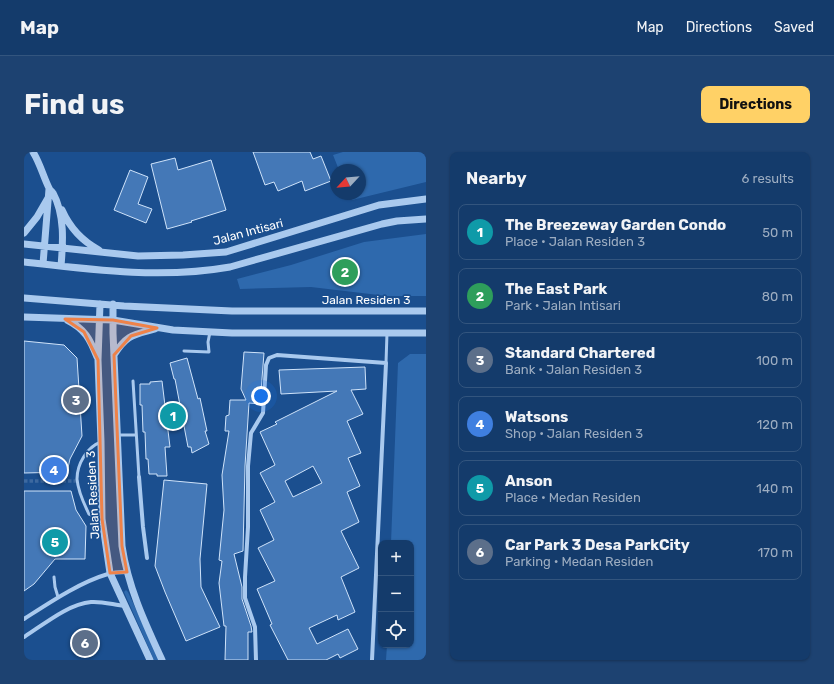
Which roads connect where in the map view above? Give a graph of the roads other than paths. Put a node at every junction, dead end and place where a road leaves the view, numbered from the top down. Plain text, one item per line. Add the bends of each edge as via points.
1 (33, 152) edge
2 (50, 194) junction
3 (426, 200) edge
4 (426, 219) edge
5 (24, 233) edge
6 (24, 244) edge
7 (44, 246) junction
8 (63, 248) junction
9 (102, 252) junction
10 (24, 262) edge
11 (43, 264) junction
12 (61, 266) junction
13 (24, 298) edge
14 (100, 304) junction
15 (113, 304) junction
16 (426, 311) edge
17 (24, 317) edge
18 (65, 319) junction
19 (99, 320) junction
20 (113, 320) junction
21 (157, 328) junction
22 (210, 332) junction
23 (387, 333) junction
24 (426, 333) edge
25 (184, 351) dead end
26 (114, 355) junction
27 (98, 360) junction
28 (386, 364) junction
29 (133, 381) dead end
30 (117, 435) junction
31 (136, 435) junction
32 (101, 442) junction
33 (139, 477) joint
34 (102, 519) junction
35 (147, 558) dead end
36 (127, 572) junction
37 (110, 573) junction
38 (54, 577) dead end
39 (58, 597) junction
40 (125, 606) junction
41 (24, 619) edge
42 (24, 637) edge
43 (150, 660) edge
44 (162, 660) edge
45 (256, 660) edge
46 (372, 660) edge

1 - 2 street
2 - 5 street
2 - 7 street
2 - 8 street via 61,217
2 - 9 street via 74,230 86,243
3 - 9 street, Jalan Intisari via 379,205 226,252 138,256
4 - 12 street via 382,224 212,270 180,273 130,272
6 - 7 street, Jalan Intisari
7 - 8 street, Jalan Intisari
7 - 11 street
8 - 9 street, Jalan Intisari
8 - 12 street
10 - 11 street
11 - 12 street
13 - 14 street
14 - 15 street, Jalan Residen 3
14 - 19 street, Jalan Residen 3
15 - 16 street, Jalan Residen 3 via 232,311
15 - 20 street
17 - 18 street
18 - 19 street
18 - 27 street via 84,332
19 - 20 street
19 - 27 street, Jalan Residen 3
20 - 21 street
20 - 26 street
21 - 22 street
21 - 26 street via 130,336 121,343
22 - 23 street
22 - 25 lane via 209,352
23 - 24 street
23 - 28 lane
26 - 30 street
27 - 32 street, Jalan Residen 3
28 - 45 street via 277,355 267,360 262,413 251,433 248,466 245,598 255,627
28 - 46 street
29 - 31 lane
30 - 31 lane
30 - 36 street via 122,546
31 - 33 lane
32 - 34 street, Jalan Residen 3
32 - 34 lane via 93,445 82,459 77,479 89,514
33 - 35 street
34 - 37 street, Jalan Residen 3
36 - 37 street
36 - 44 street via 142,616
37 - 39 street
37 - 40 street, Jalan Residen 3
38 - 39 lane
39 - 41 street
40 - 42 street via 92,602 81,604 57,615
40 - 43 street, Jalan Residen 3

